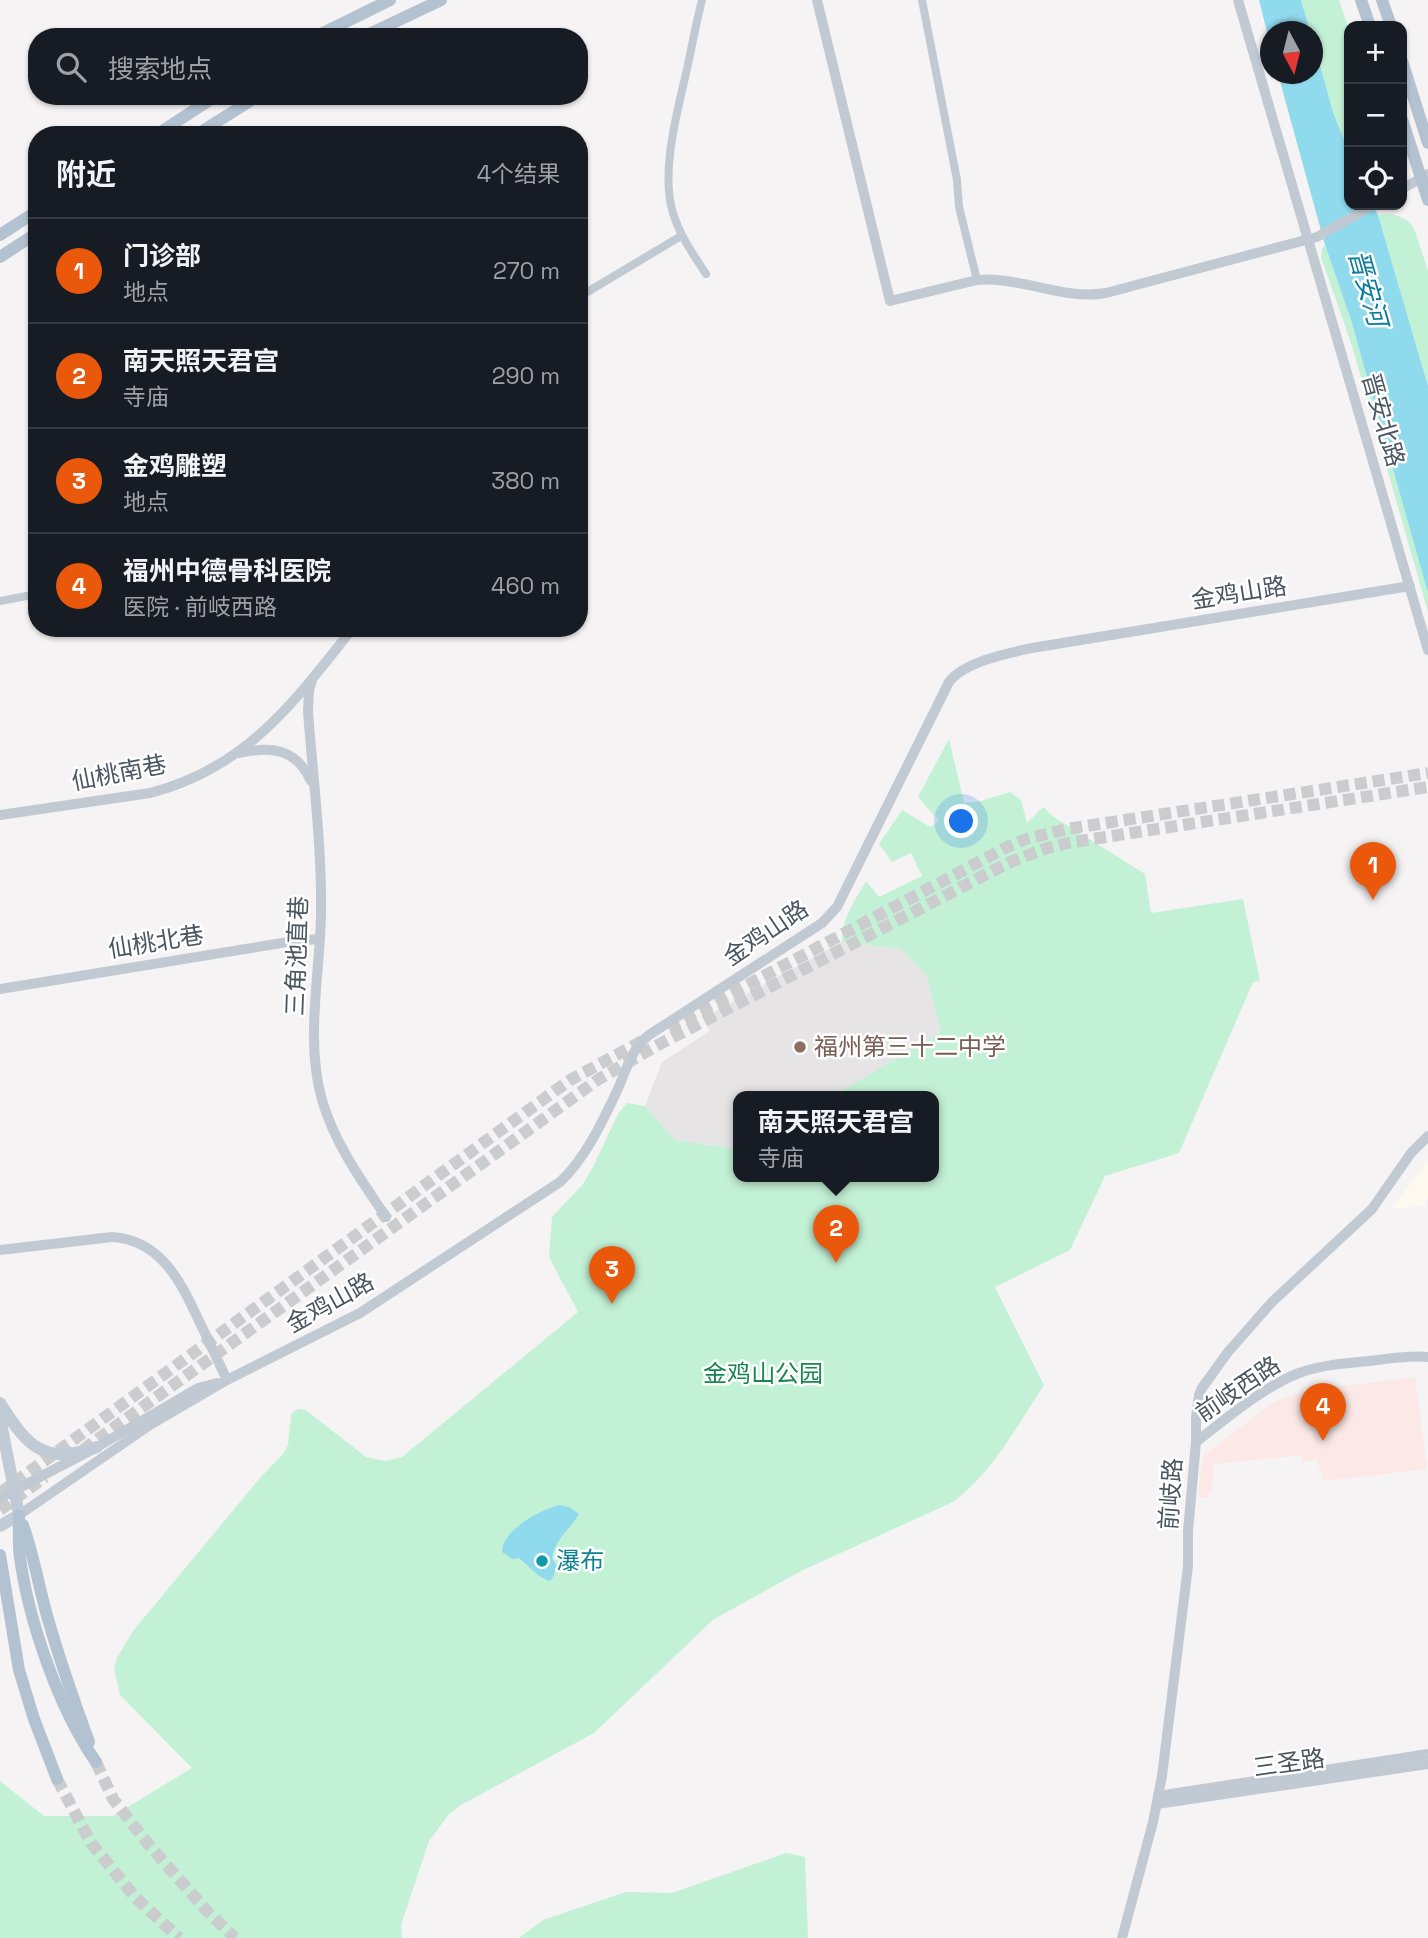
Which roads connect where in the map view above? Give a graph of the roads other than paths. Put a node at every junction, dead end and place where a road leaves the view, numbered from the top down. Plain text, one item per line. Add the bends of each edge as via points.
1 (390, 0) edge
2 (441, 0) edge
3 (702, 0) edge
4 (817, 0) edge
5 (922, 0) edge
6 (1238, 0) edge
7 (1361, 0) edge
8 (1382, 0) edge
9 (1368, 21) edge
10 (1389, 21) edge
11 (333, 28) edge
12 (382, 28) edge
13 (1407, 77) edge
14 (202, 105) edge
15 (245, 105) edge
16 (170, 126) edge
17 (213, 126) edge
18 (1407, 132) edge
19 (1428, 142) edge
20 (1424, 176) edge
21 (1407, 186) edge
22 (1428, 200) edge
23 (1364, 210) edge
24 (28, 217) edge
25 (0, 234) edge
26 (681, 236) junction
27 (28, 239) edge
28 (1312, 239) junction
29 (0, 257) edge
30 (706, 274) dead end
31 (977, 280) junction
32 (588, 292) edge
33 (1410, 586) junction
34 (28, 596) edge
35 (0, 601) edge
36 (346, 637) edge
37 (1428, 650) edge
38 (312, 680) junction
39 (239, 753) junction
40 (315, 790) junction
41 (0, 815) edge
42 (320, 939) junction
43 (0, 989) edge
44 (1428, 1136) edge
45 (386, 1217) dead end
46 (0, 1250) edge
47 (1428, 1357) edge
48 (227, 1380) junction
49 (0, 1403) edge
50 (0, 1418) edge
51 (1196, 1442) junction
52 (97, 1447) junction
53 (5, 1476) edge
54 (13, 1490) junction
55 (0, 1498) edge
56 (19, 1515) junction
57 (0, 1526) edge
58 (0, 1555) edge
59 (0, 1617) edge
60 (13, 1634) junction
61 (1428, 1754) edge
62 (96, 1762) tunnel mouth
63 (1428, 1764) edge
64 (57, 1779) tunnel mouth
65 (1157, 1800) junction
66 (1122, 1938) edge

1 - 11 main road
2 - 12 main road
3 - 26 street via 678,104 670,165 672,211
4 - 31 street via 890,301
5 - 31 street
6 - 28 street, 晋安北路
7 - 9 main road
8 - 10 main road
13 - 19 main road
14 - 16 main road
15 - 17 main road
18 - 20 main road
20 - 21 street
20 - 22 main road
23 - 28 street
24 - 25 main road
26 - 30 street
26 - 32 street
27 - 29 main road
28 - 31 street via 1100,294
28 - 33 street, 晋安北路
33 - 37 street, 晋安北路
33 - 48 street, 金鸡山路 via 1032,648 958,673 948,682 837,907 822,923 640,1043 584,1153 567,1176 366,1309
34 - 35 street
36 - 38 street, 仙桃南巷
38 - 39 street, 仙桃南巷
38 - 40 street, 三角池直巷 via 308,711
39 - 40 street via 260,749 286,753 299,762
39 - 41 street, 仙桃南巷 via 162,790
40 - 42 street, 三角池直巷 via 321,862
42 - 43 street, 仙桃北巷
42 - 45 street, 三角池直巷 via 314,1043 321,1097 344,1153
44 - 51 street, 前岐路 via 1372,1209 1281,1293 1220,1362 1199,1395
46 - 48 street via 111,1237 145,1247 180,1281
47 - 51 street, 前岐西路 via 1353,1362 1301,1372
48 - 52 street via 198,1388
48 - 56 street via 150,1425
49 - 52 main road via 21,1435 42,1450 68,1454
50 - 53 main road
51 - 65 street, 前岐路 via 1188,1566
52 - 54 street
53 - 54 main road
54 - 55 street
54 - 56 main road
56 - 57 main road
56 - 62 main road via 19,1556 39,1639 70,1719
58 - 60 main road
59 - 60 main road
60 - 64 main road via 30,1707
61 - 65 street, 三圣路
63 - 65 street, 三圣路
65 - 66 street, 前岐路

